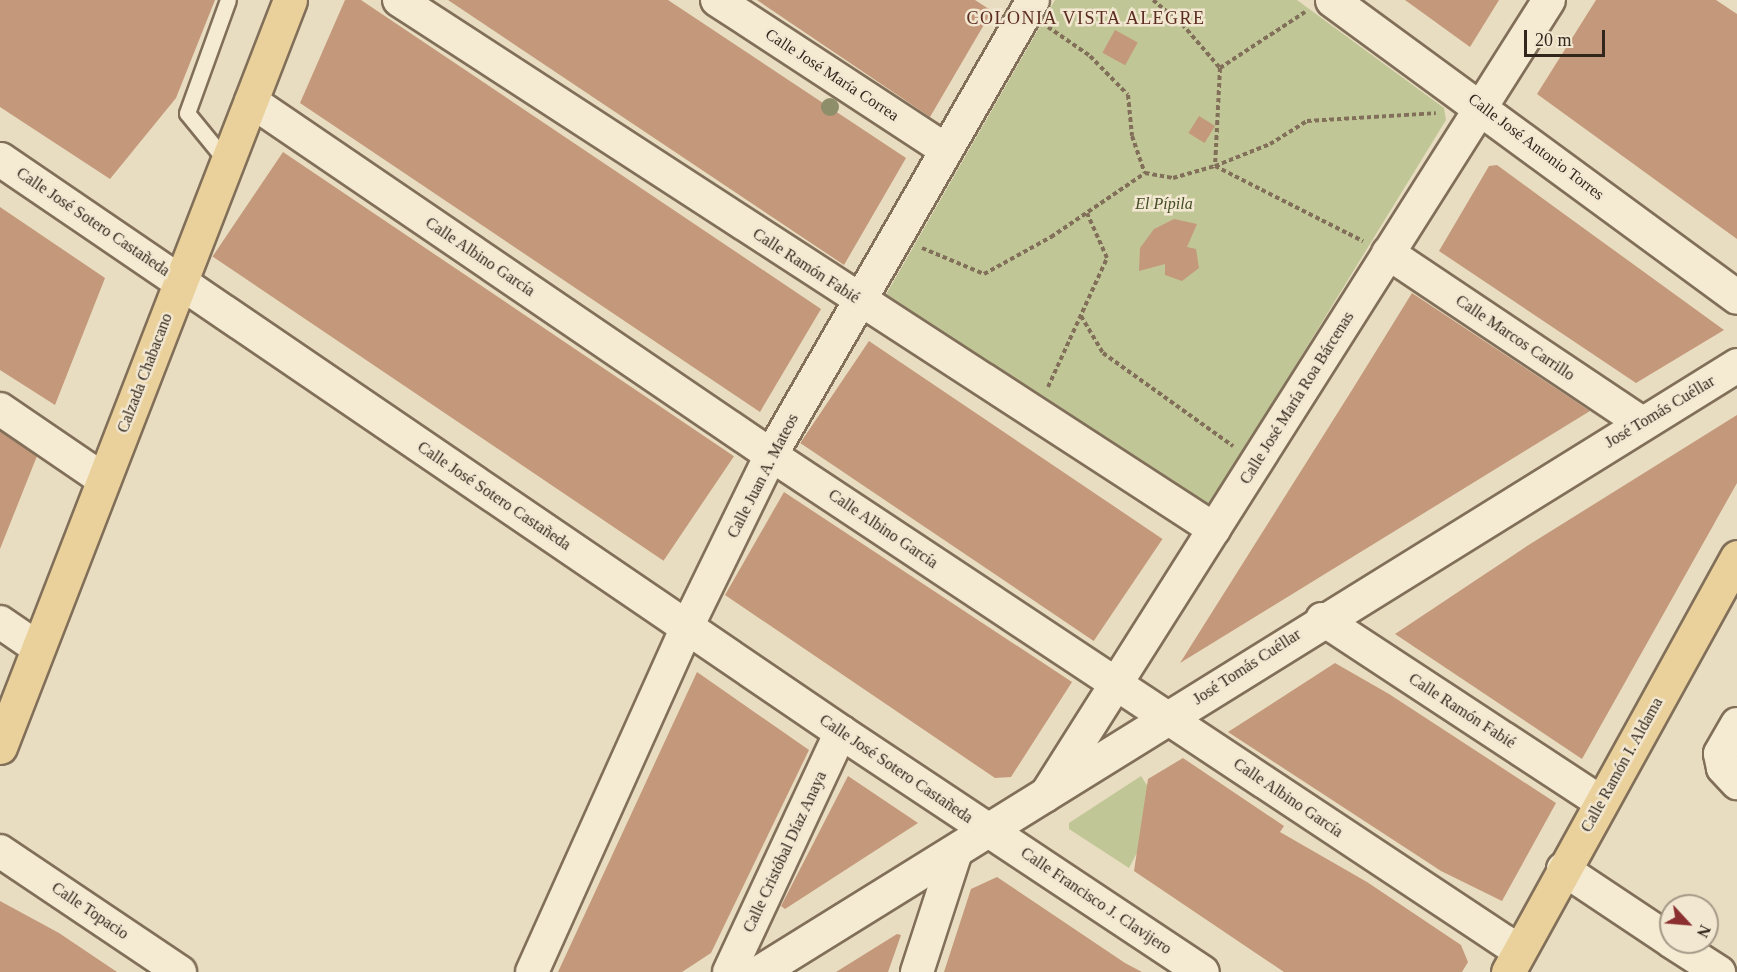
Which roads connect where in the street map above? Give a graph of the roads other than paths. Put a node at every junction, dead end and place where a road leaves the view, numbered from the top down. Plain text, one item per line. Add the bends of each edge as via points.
1 (228, 0) edge
2 (290, 0) edge
3 (399, 0) edge
4 (717, 0) edge
5 (1549, 0) edge
6 (1323, 3) edge
7 (1022, 4) edge
8 (250, 101) junction
9 (1482, 106) junction
10 (946, 150) junction
11 (0, 159) edge
12 (227, 162) junction
13 (1388, 253) junction
14 (181, 281) junction
15 (1737, 297) edge
16 (859, 301) junction
17 (1737, 365) edge
18 (0, 409) edge
19 (1642, 423) junction
20 (771, 455) junction
21 (104, 480) junction
22 (1214, 529) junction
23 (1737, 557) edge
24 (1322, 619) junction
25 (0, 622) edge
26 (687, 627) junction
27 (38, 648) junction
28 (1116, 683) junction
29 (1168, 718) junction
30 (1737, 724) edge
31 (841, 732) junction
32 (0, 747) edge
33 (1737, 783) edge
34 (1045, 796) junction
35 (1602, 803) junction
36 (990, 831) junction
37 (0, 851) edge
38 (956, 852) junction
39 (1563, 869) junction
40 (1659, 934) edge
41 (1690, 954) edge
42 (1513, 962) edge
43 (150, 963) edge
44 (180, 972) edge
45 (532, 972) edge
46 (729, 972) edge
47 (759, 972) edge
48 (917, 972) edge
49 (1202, 972) edge
50 (1719, 972) edge

1 - 12 lane via 187,113
2 - 8 main road, Calzada Chabacano
3 - 16 street, Calle Ramón Fabié
4 - 10 street, Calle José María Correa
5 - 9 street, Calle José María Roa Bárcenas
6 - 9 street, Calle José Antonio Torres
7 - 10 street, Calle Juan A. Mateos
8 - 12 main road, Calzada Chabacano
8 - 20 street, Calle Albino García
9 - 13 street, Calle José María Roa Bárcenas
9 - 15 street, Calle José Antonio Torres
10 - 16 street, Calle Juan A. Mateos
11 - 14 street, Calle José Sotero Castañeda
12 - 14 main road, Calzada Chabacano
13 - 19 street, Calle Marcos Carrillo
13 - 22 street, Calle José María Roa Bárcenas
14 - 21 main road, Calzada Chabacano
14 - 26 street, Calle José Sotero Castañeda
16 - 20 street, Calle Juan A. Mateos
16 - 22 street, Calle Ramón Fabié
17 - 19 street, José Tomás Cuéllar
18 - 21 street
19 - 24 street, José Tomás Cuéllar
20 - 26 street, Calle Juan A. Mateos
20 - 28 street, Calle Albino García
21 - 27 main road, Calzada Chabacano
22 - 28 street, Calle José María Roa Bárcenas
23 - 35 main road, Calle Ramón I. Aldama
24 - 29 street, José Tomás Cuéllar
24 - 35 street, Calle Ramón Fabié
25 - 27 street
26 - 31 street, Calle José Sotero Castañeda
26 - 45 street, Calle Juan A. Mateos
27 - 32 main road, Calzada Chabacano
28 - 29 street, Calle Albino García
28 - 34 street, Calle José María Roa Bárcenas
29 - 34 street, José Tomás Cuéllar
29 - 42 street, Calle Albino García
30 - 33 street via 1720,754 1723,768
31 - 36 street, Calle José Sotero Castañeda
31 - 46 street, Calle Cristóbal Díaz Anaya
34 - 36 street, José Tomás Cuéllar
35 - 39 main road, Calle Ramón I. Aldama
36 - 38 street, José Tomás Cuéllar
36 - 49 street, Calle Francisco J. Clavijero
37 - 43 street, Calle Topacio
38 - 47 street, José Tomás Cuéllar
38 - 48 street
39 - 40 street
39 - 42 main road, Calle Ramón I. Aldama
41 - 50 street
43 - 44 street, Calle Topacio

